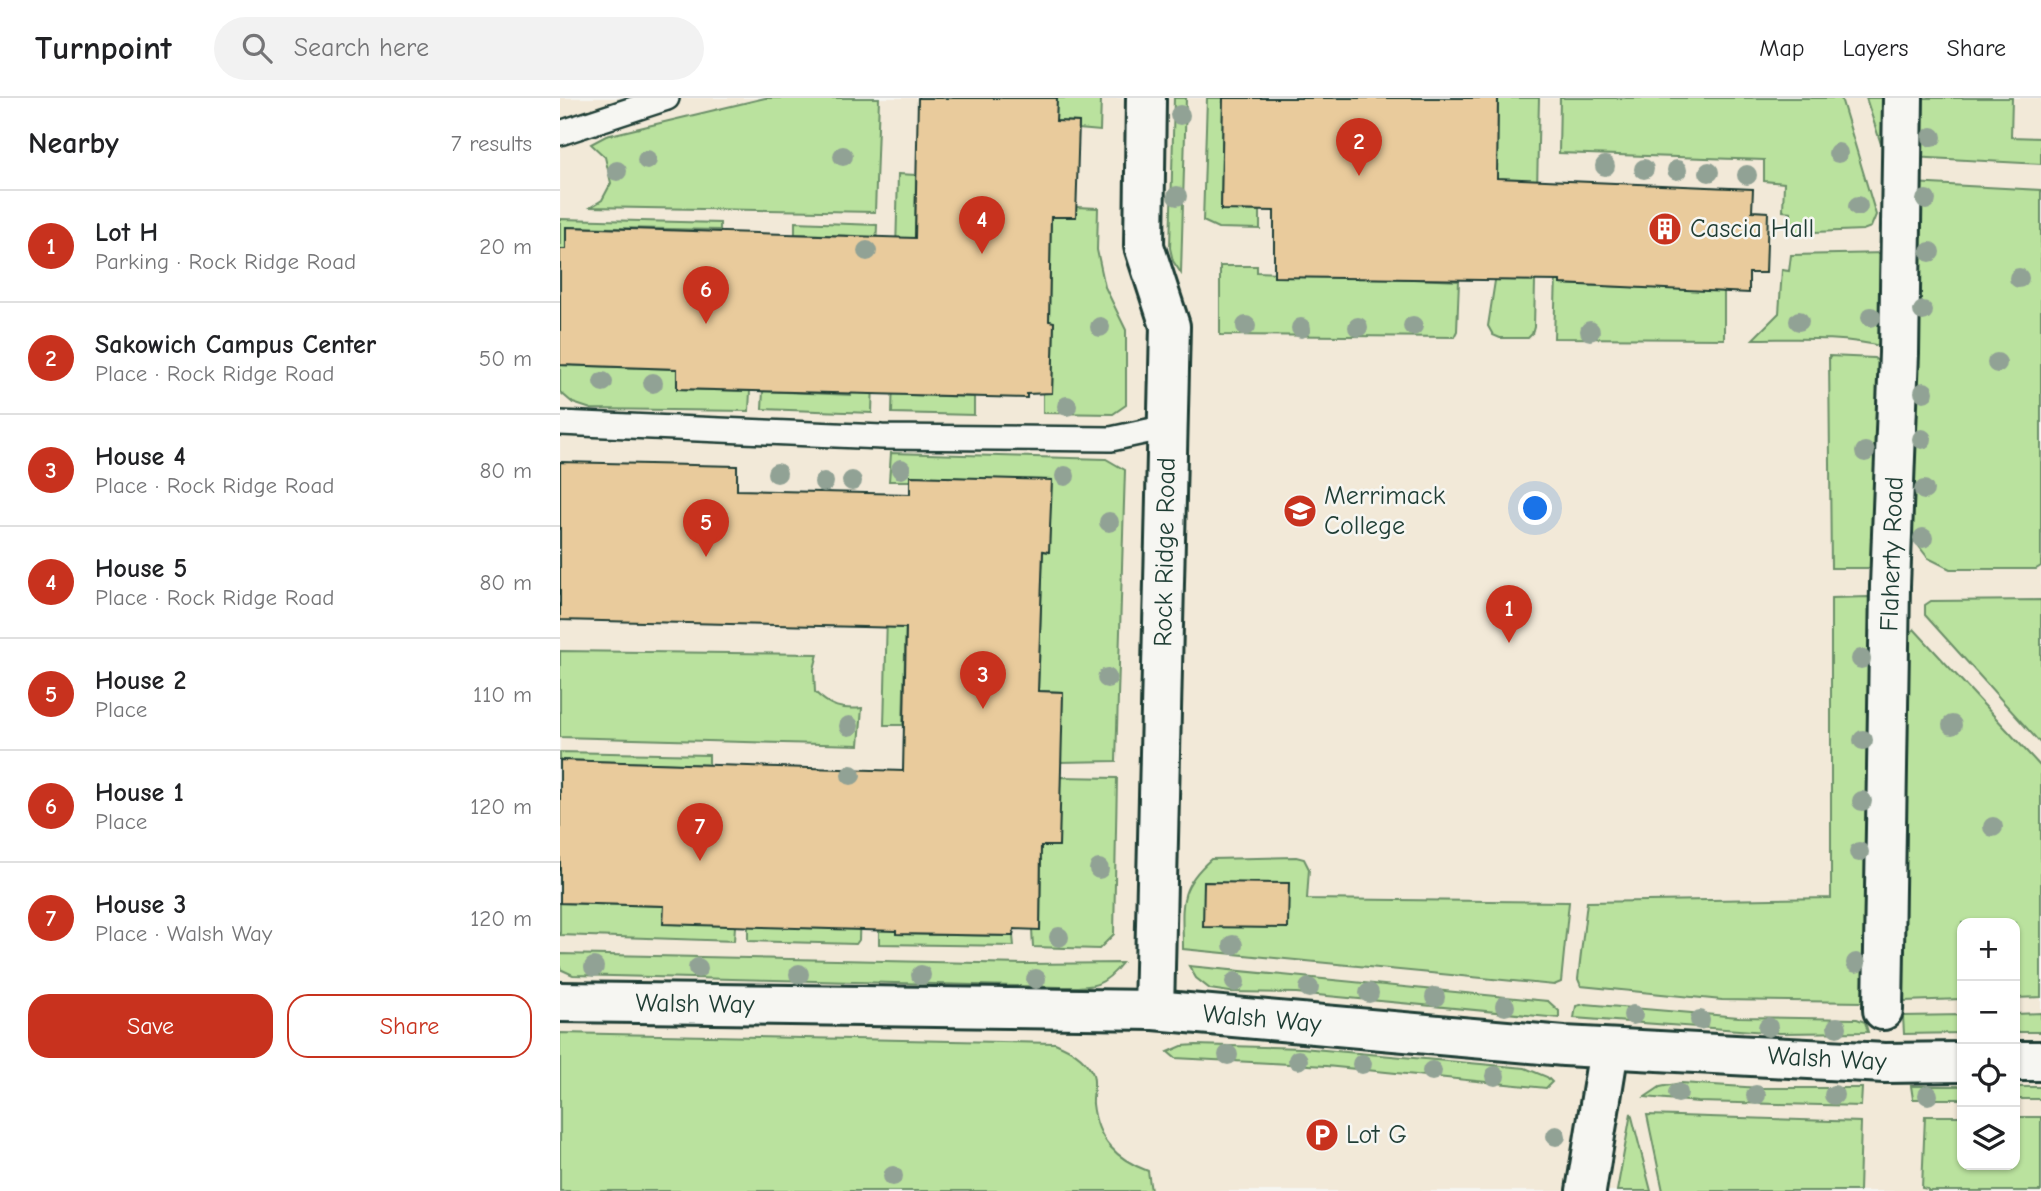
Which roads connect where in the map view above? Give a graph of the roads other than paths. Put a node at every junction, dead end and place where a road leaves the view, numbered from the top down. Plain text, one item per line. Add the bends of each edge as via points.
1 (667, 98) edge
2 (1146, 98) edge
3 (1903, 98) edge
4 (560, 133) edge
5 (560, 423) edge
6 (1167, 427) junction
7 (560, 1002) edge
8 (1154, 1010) junction
9 (1883, 1010) dead end
10 (1609, 1049) junction
11 (2020, 1061) edge
12 (2041, 1061) edge
13 (1957, 1062) edge
14 (1586, 1191) edge

1 - 4 lane
2 - 6 street, Rock Ridge Road via 1144,246 1170,326
3 - 9 street, Flaherty Road
5 - 6 lane via 882,436 1111,439
6 - 8 street, Rock Ridge Road
7 - 8 street, Walsh Way
8 - 10 street, Walsh Way
10 - 13 street, Walsh Way via 1885,1063
10 - 14 street
11 - 12 street

